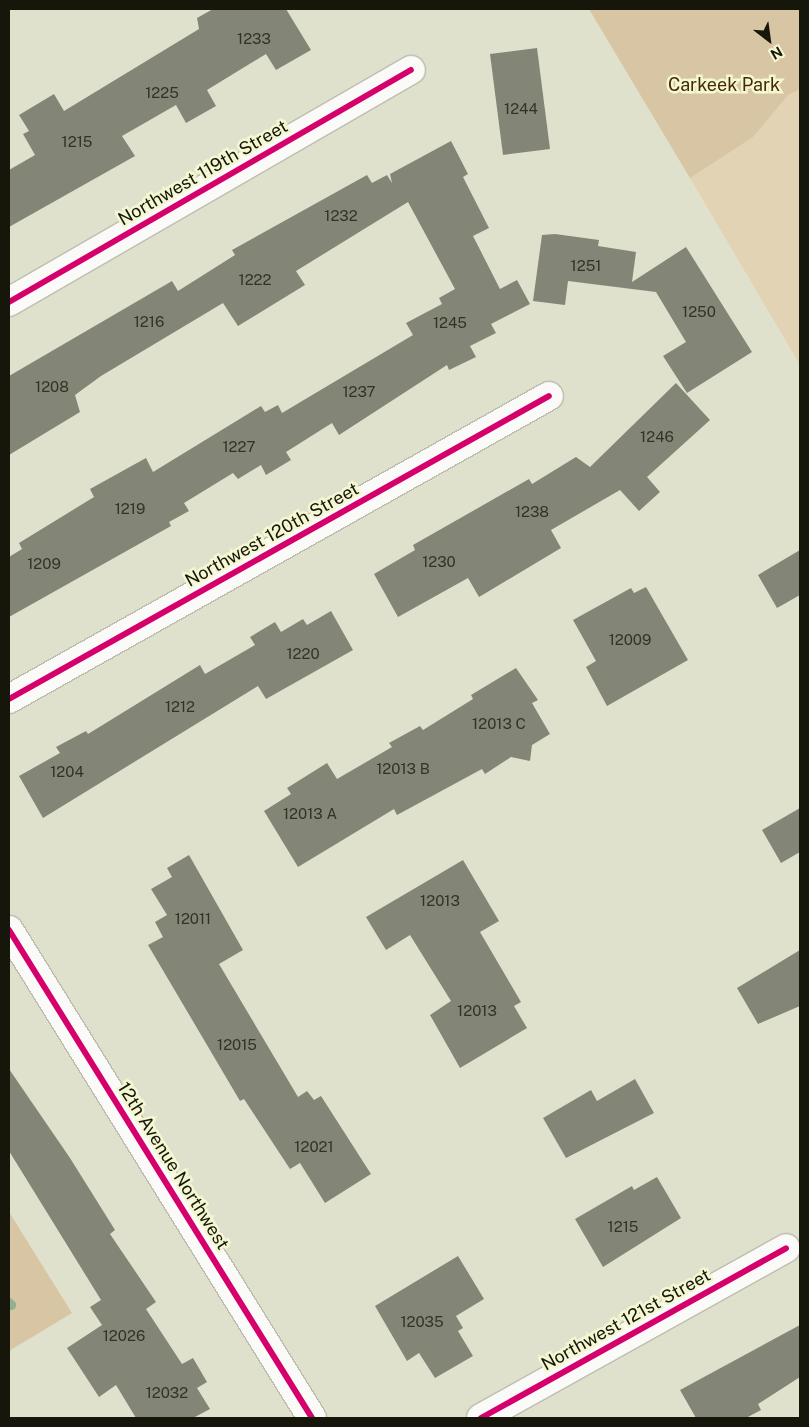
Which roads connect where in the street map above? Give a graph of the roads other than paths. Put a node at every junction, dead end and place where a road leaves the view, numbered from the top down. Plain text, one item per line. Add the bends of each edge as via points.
1 (411, 70) dead end
2 (9, 302) edge
3 (549, 396) dead end
4 (9, 699) edge
5 (9, 930) edge
6 (786, 1248) dead end
7 (312, 1418) edge
8 (481, 1418) edge

1 - 2 street, Northwest 119th Street
3 - 4 street, Northwest 120th Street
5 - 7 street, 12th Avenue Northwest
6 - 8 street, Northwest 121st Street

